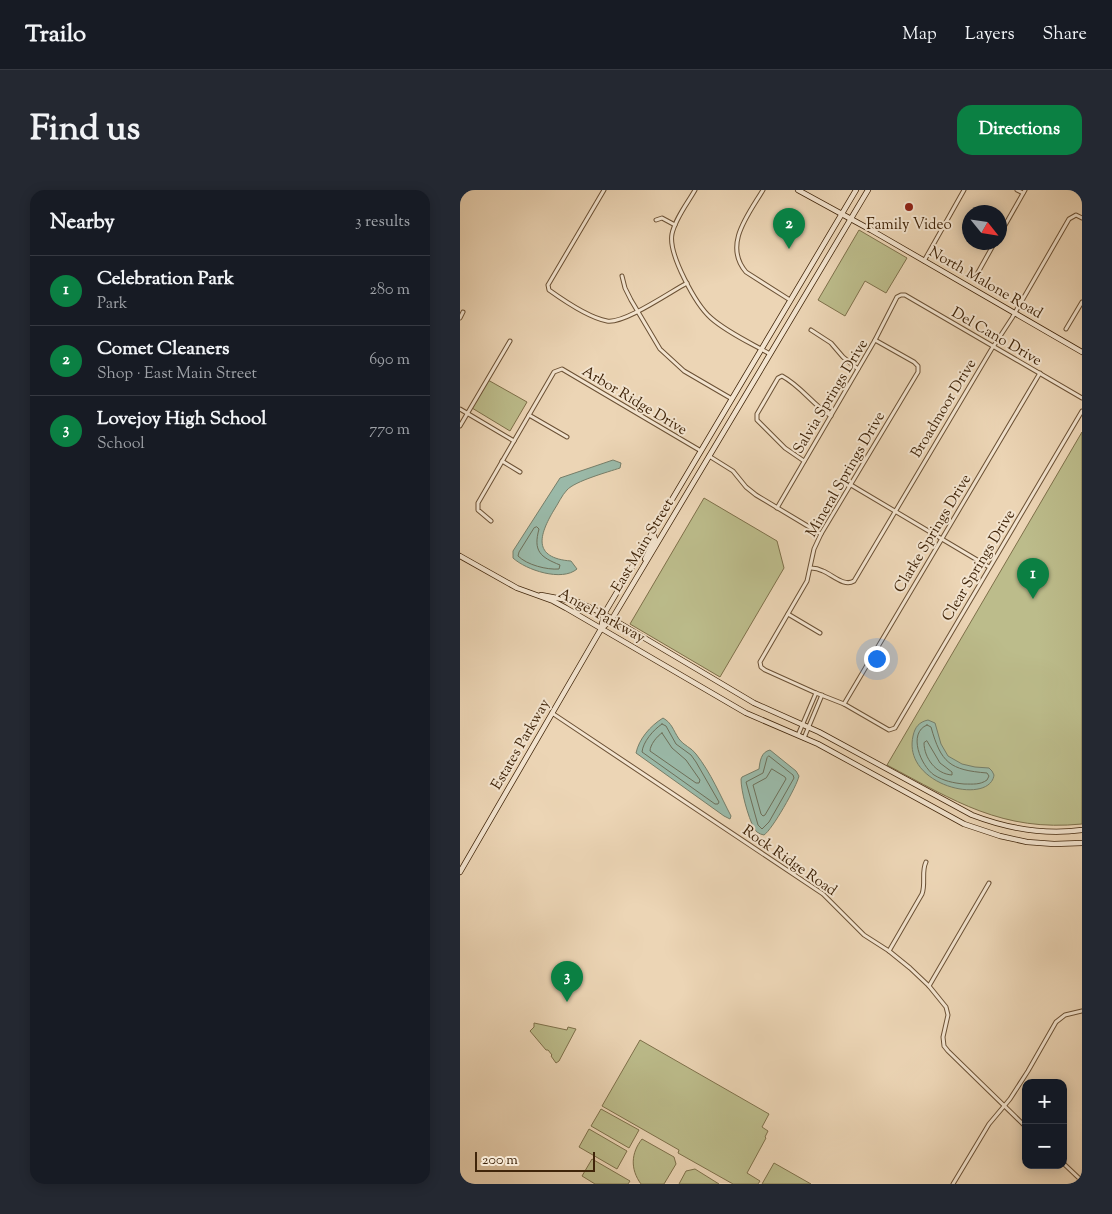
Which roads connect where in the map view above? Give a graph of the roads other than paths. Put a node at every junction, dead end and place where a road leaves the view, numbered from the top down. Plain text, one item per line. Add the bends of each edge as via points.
1 (604, 190) edge
2 (695, 190) edge
3 (763, 190) edge
4 (798, 190) edge
5 (856, 190) edge
6 (868, 190) edge
7 (964, 190) edge
8 (1018, 190) edge
9 (1024, 192) edge
10 (841, 215) junction
11 (1082, 218) edge
12 (851, 219) junction
13 (656, 220) dead end
14 (1007, 222) edge
15 (675, 225) junction
16 (991, 250) edge
17 (924, 261) junction
18 (622, 276) dead end
19 (976, 276) dead end
20 (687, 282) junction
21 (900, 295) joint
22 (790, 300) junction
23 (1082, 302) edge
24 (637, 311) junction
25 (463, 312) dead end
26 (1014, 314) junction
27 (460, 318) edge
28 (1066, 329) dead end
29 (811, 330) dead end
30 (876, 340) junction
31 (510, 341) dead end
32 (993, 346) junction
33 (761, 349) junction
34 (1082, 352) edge
35 (771, 354) junction
36 (858, 369) junction
37 (1040, 373) junction
38 (1082, 398) edge
39 (732, 400) junction
40 (460, 409) edge
41 (1082, 411) edge
42 (467, 414) junction
43 (529, 415) junction
44 (831, 416) junction
45 (460, 426) edge
46 (567, 437) dead end
47 (514, 441) junction
48 (701, 451) junction
49 (710, 456) junction
50 (502, 461) junction
51 (804, 462) junction
52 (520, 472) dead end
53 (851, 485) junction
54 (777, 508) junction
55 (896, 512) junction
56 (491, 521) dead end
57 (652, 533) junction
58 (821, 534) junction
59 (942, 539) junction
60 (460, 556) edge
61 (989, 567) junction
62 (811, 568) junction
63 (640, 572) junction
64 (527, 592) junction
65 (604, 614) junction
66 (788, 614) junction
67 (612, 619) junction
68 (601, 629) junction
69 (820, 633) dead end
70 (816, 693) junction
71 (822, 696) junction
72 (844, 704) junction
73 (552, 713) junction
74 (802, 724) junction
75 (809, 727) junction
76 (798, 735) junction
77 (804, 738) junction
78 (1082, 830) edge
79 (1082, 843) edge
80 (926, 862) dead end
81 (460, 872) edge
82 (989, 883) dead end
83 (889, 951) junction
84 (929, 986) junction
85 (1082, 1012) edge
86 (1004, 1106) junction
87 (1023, 1124) edge
88 (1067, 1167) edge
89 (1082, 1181) edge
90 (953, 1184) edge

1 - 24 street via 548,288 550,292 607,321 617,321
2 - 15 street
3 - 22 street via 739,230 736,252 746,272
4 - 10 main road, North Malone Road
5 - 10 main road, East Main Street
6 - 12 main road, East Main Street
7 - 17 street
8 - 9 street
9 - 14 street
10 - 12 main road, North Malone Road
10 - 22 main road, East Main Street
11 - 26 street, Broadmoor Drive via 1076,215 1068,220
12 - 17 main road, North Malone Road
12 - 35 main road, East Main Street
13 - 15 street via 662,218
15 - 20 street via 671,246
16 - 19 street
17 - 26 main road, North Malone Road
18 - 24 street
20 - 24 street
20 - 33 street via 712,319
21 - 30 street, Salvia Springs Drive
21 - 32 street, Del Cano Drive
22 - 33 main road, East Main Street
23 - 28 street
24 - 39 street via 668,358
25 - 27 street
26 - 32 street, Broadmoor Drive
26 - 34 main road, North Malone Road
29 - 36 street via 831,343
30 - 36 street, Salvia Springs Drive
30 - 53 street, Mineral Springs Drive via 914,362 918,372
31 - 42 street
32 - 37 street, Del Cano Drive
32 - 55 street, Broadmoor Drive
33 - 35 street
33 - 39 main road, East Main Street
35 - 49 main road, East Main Street
36 - 44 street, Salvia Springs Drive
37 - 38 street, Del Cano Drive
37 - 59 street, Clarke Springs Drive
39 - 48 main road, East Main Street
40 - 42 street
41 - 61 street, Clear Springs Drive
42 - 45 street
42 - 47 street
43 - 46 street
43 - 47 street
43 - 48 street, Arbor Ridge Drive via 554,372 562,370
44 - 51 street, Salvia Springs Drive
44 - 51 street via 794,383 782,376 778,378 757,414 757,420
47 - 50 street
48 - 49 main road
48 - 57 main road, East Main Street
49 - 54 street via 733,471 751,492
49 - 63 main road, East Main Street
50 - 52 street
50 - 56 street via 478,502 478,510
51 - 54 street, Salvia Springs Drive
53 - 55 street
53 - 58 street, Mineral Springs Drive
54 - 58 street
55 - 59 street
55 - 62 street, Broadmoor Drive via 852,583
57 - 63 main road via 655,536 653,543
57 - 65 main road, East Main Street
58 - 62 street, Mineral Springs Drive
59 - 61 street
59 - 72 street, Clarke Springs Drive
60 - 64 main road
61 - 72 street, Clear Springs Drive via 895,728 889,730
62 - 66 street, Mineral Springs Drive
63 - 67 main road, East Main Street
64 - 65 main road, Angel Parkway via 578,602
64 - 68 main road, Angel Parkway via 554,602
65 - 67 main road, Angel Parkway
65 - 68 main road, East Main Street
66 - 69 street
66 - 70 street, Mineral Springs Drive via 760,665 774,675
67 - 68 main road, East Main Street
67 - 74 main road, Angel Parkway via 754,703
68 - 73 main road, Estates Parkway
68 - 76 main road, Angel Parkway via 746,713
70 - 71 street
70 - 74 street
71 - 72 street
71 - 75 street
73 - 81 main road, Estates Parkway
73 - 83 street, Rock Ridge Road via 823,894 864,935
74 - 75 main road, Angel Parkway
74 - 76 street
75 - 77 street
75 - 78 main road, Angel Parkway via 972,815 1026,829 1051,832
76 - 77 main road, Angel Parkway
77 - 79 main road, Angel Parkway via 964,824 1026,842
80 - 83 street via 922,894
82 - 84 street
83 - 84 street, Rock Ridge Road
84 - 86 street, Rock Ridge Road via 948,1014 944,1046
85 - 86 street via 1064,1015 1056,1022
86 - 87 street, Rock Ridge Road
86 - 90 street
88 - 89 street

